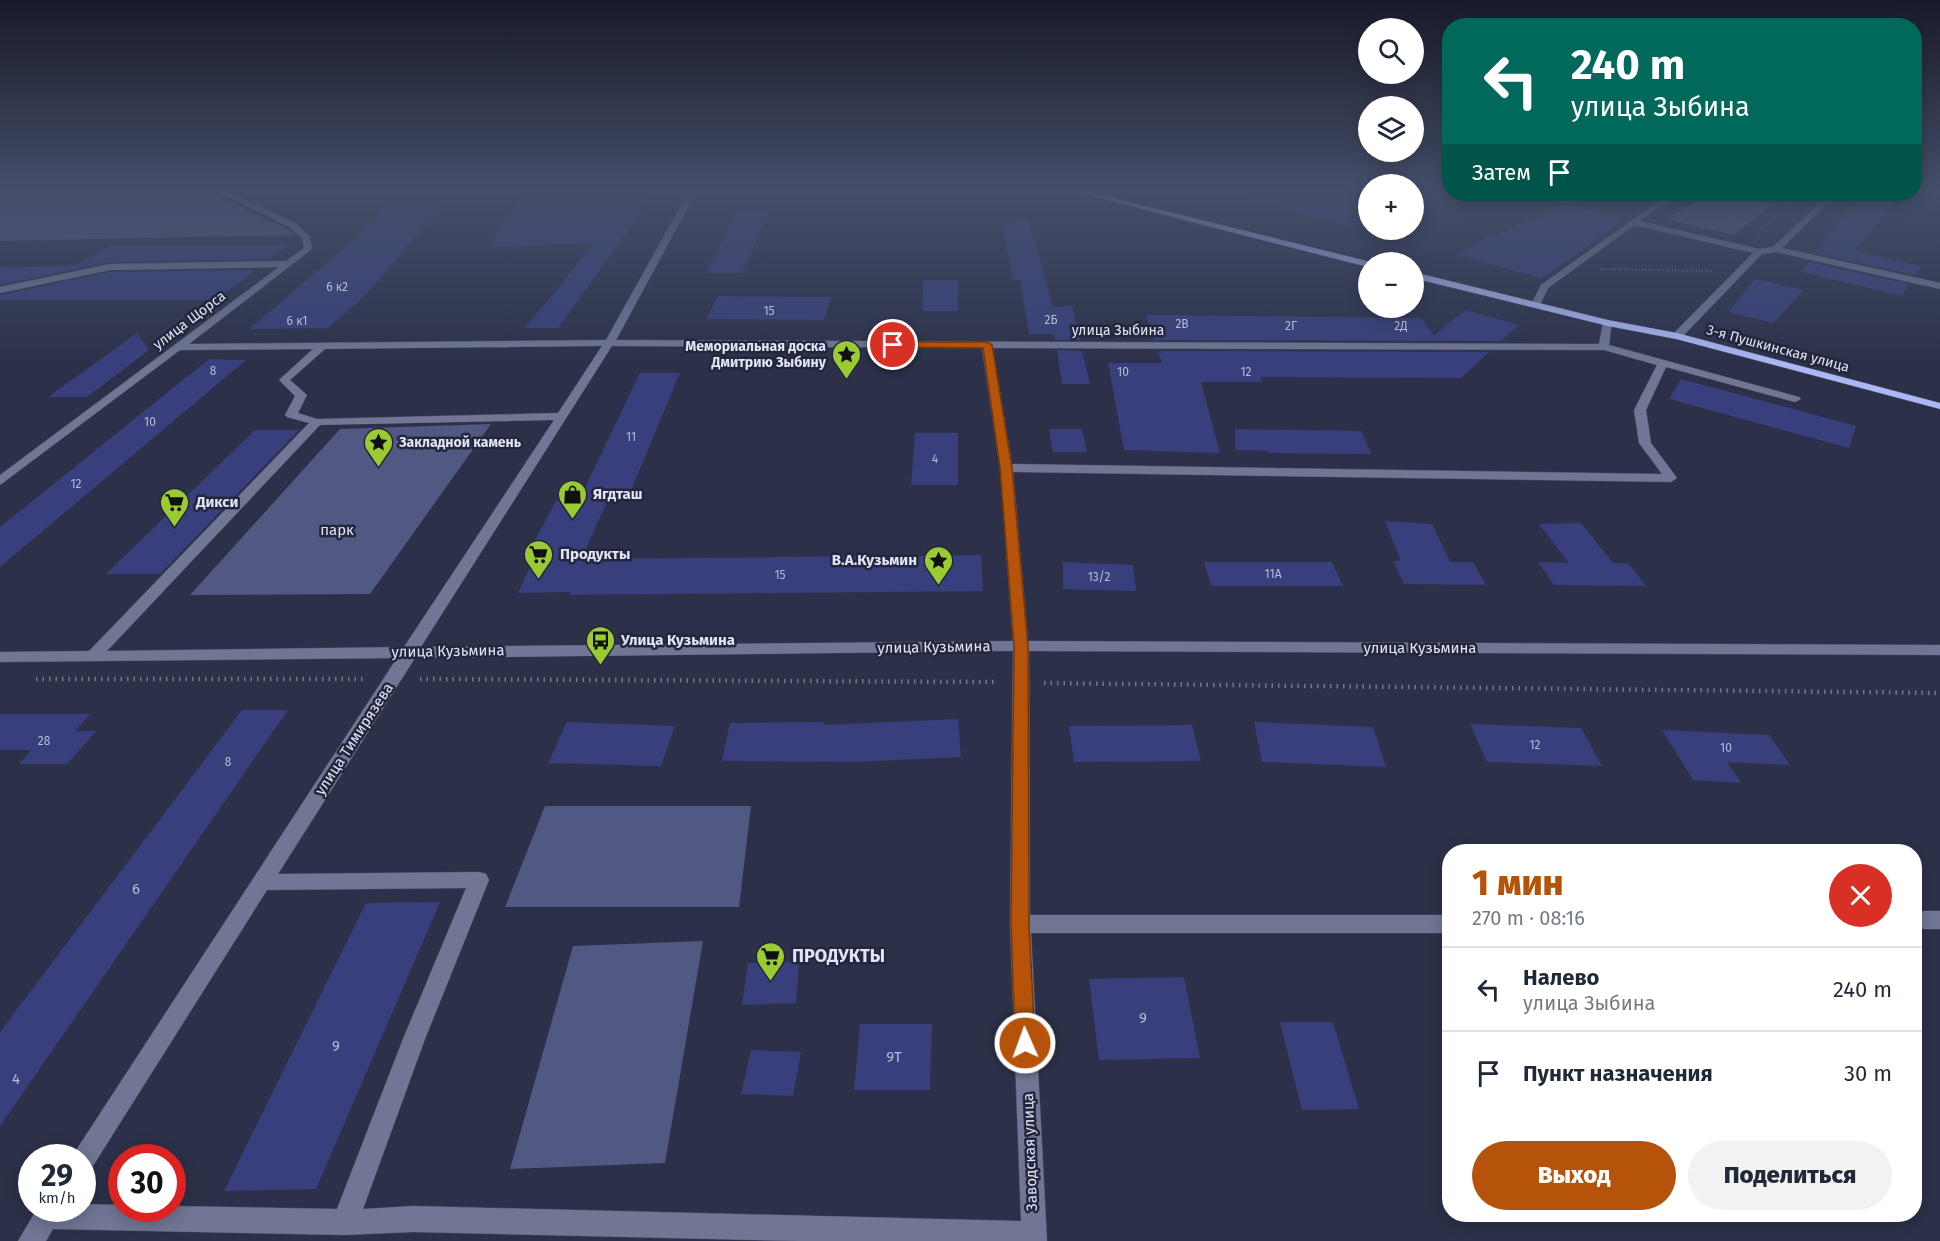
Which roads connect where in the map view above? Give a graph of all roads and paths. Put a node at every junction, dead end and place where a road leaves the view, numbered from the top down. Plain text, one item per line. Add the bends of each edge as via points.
1 (308, 249) edge
2 (661, 249) edge
3 (1307, 249) edge
4 (1596, 249) edge
5 (1746, 249) edge
6 (1776, 249) joint
7 (1759, 252) junction
8 (1358, 262) edge
9 (288, 264) junction
10 (1570, 268) junction
11 (1721, 271) dead end
12 (1424, 278) edge
13 (1940, 285) edge
14 (0, 290) edge
15 (1536, 305) junction
16 (1608, 323) junction
17 (1677, 336) junction
18 (609, 343) junction
19 (987, 345) junction
20 (322, 346) junction
21 (178, 347) junction
22 (1604, 347) junction
23 (1662, 363) junction
24 (1796, 399) dead end
25 (1940, 406) edge
26 (562, 416) junction
27 (317, 422) junction
28 (1006, 468) junction
29 (0, 481) edge
30 (1021, 646) junction
31 (1940, 650) edge
32 (410, 651) junction
33 (94, 656) junction
34 (0, 657) edge
35 (393, 678) junction
36 (24, 679) dead end
37 (1021, 682) junction
38 (1940, 693) edge
39 (262, 882) junction
40 (1922, 920) edge
41 (1940, 920) edge
42 (1020, 924) junction
43 (1442, 924) edge
44 (92, 1144) edge
45 (96, 1214) edge
46 (43, 1222) edge
47 (345, 1222) junction
48 (1034, 1237) edge
49 (31, 1241) edge

1 - 9 street, улица Щорса
2 - 18 street, улица Тимирязева
3 - 8 main road
4 - 10 street
5 - 7 street
6 - 7 street
6 - 13 street
7 - 17 street
9 - 14 street via 110,267
9 - 21 street, улица Щорса
10 - 11 path
10 - 15 street via 1544,287
12 - 15 main road, 3-я Пушкинская улица
15 - 16 main road, 3-я Пушкинская улица
16 - 17 main road, 3-я Пушкинская улица
16 - 22 street
17 - 25 main road, 3-я Пушкинская улица
18 - 19 street, улица Зыбина
18 - 20 street, улица Зыбина
18 - 26 street, улица Тимирязева
19 - 22 street, улица Зыбина
19 - 28 street, Заводская улица
20 - 21 street, улица Зыбина
20 - 27 street via 284,380 301,395 291,415
21 - 29 street, улица Щорса
22 - 23 street, улица Зыбина
23 - 24 street, улица Зыбина
23 - 28 street via 1640,410 1645,443 1671,478
26 - 27 street
26 - 32 street, улица Тимирязева
27 - 33 street
28 - 30 street, Заводская улица
30 - 31 street, улица Кузьмина
30 - 32 street, улица Кузьмина
30 - 37 street, Заводская улица
32 - 33 street, улица Кузьмина
32 - 35 street, улица Тимирязева
33 - 34 street, улица Кузьмина
35 - 36 path
35 - 37 path
35 - 39 street, улица Тимирязева
37 - 38 path
37 - 42 street, Заводская улица
39 - 44 street, улица Тимирязева
39 - 47 street via 479,880
40 - 41 street
42 - 43 street
42 - 48 street, Заводская улица
45 - 47 street
46 - 49 street
47 - 48 street via 413,1219

